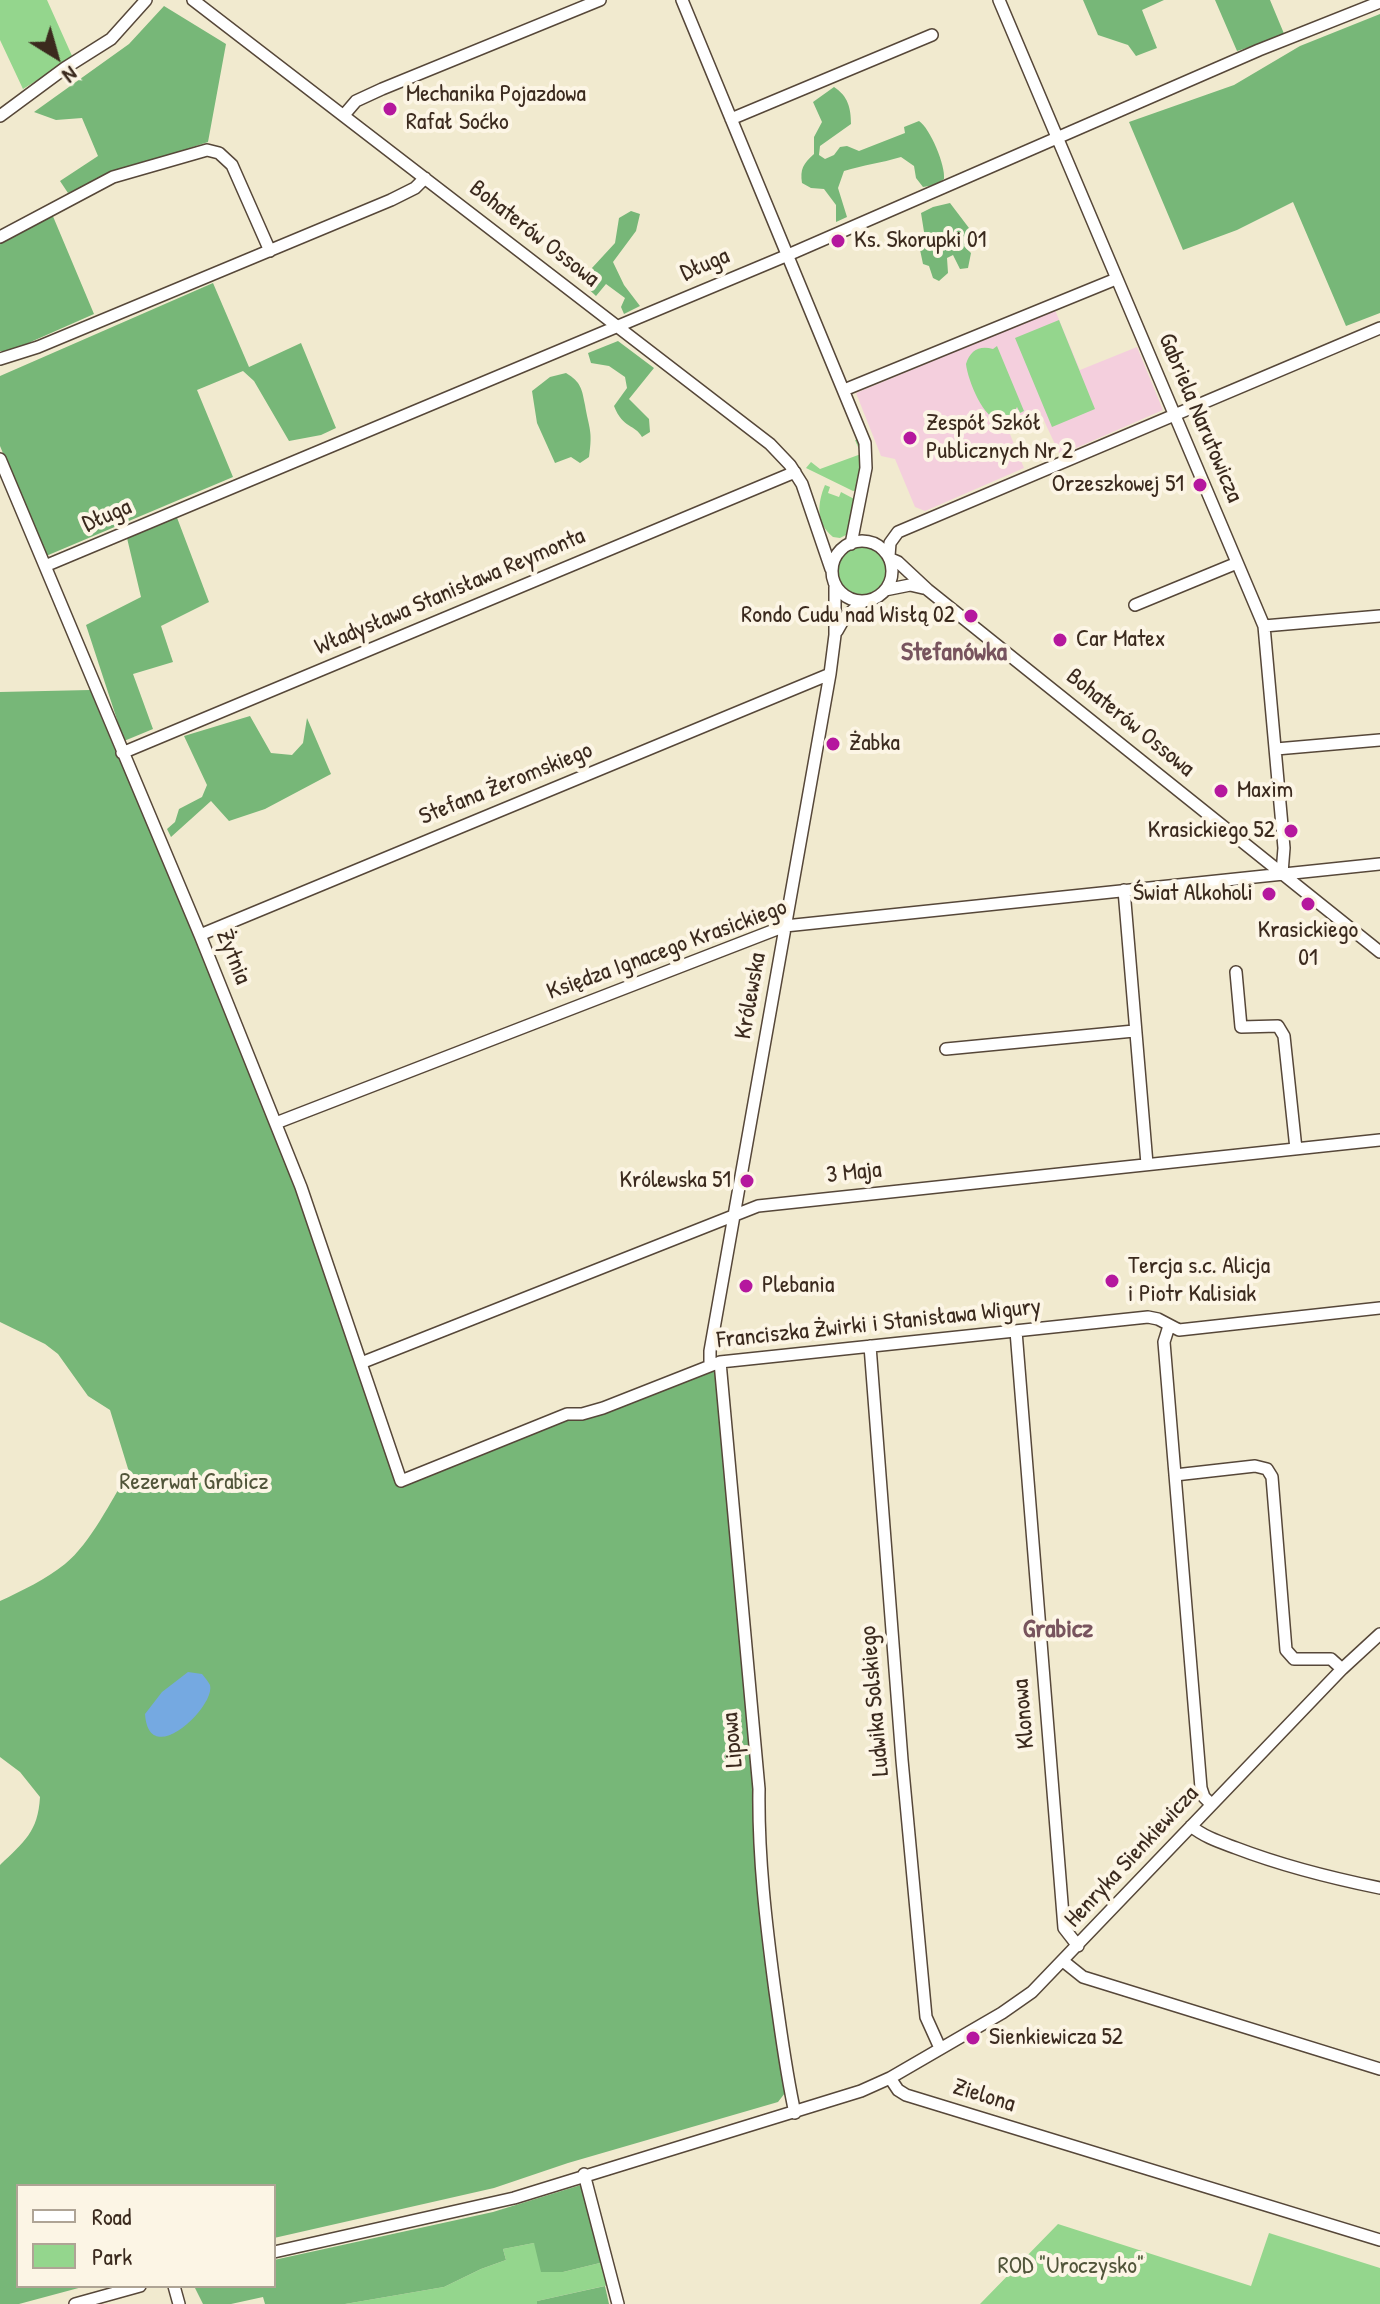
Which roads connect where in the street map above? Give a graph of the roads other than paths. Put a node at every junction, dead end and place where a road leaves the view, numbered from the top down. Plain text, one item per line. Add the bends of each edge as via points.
1 (146, 0) edge
2 (193, 0) edge
3 (600, 0) edge
4 (682, 0) edge
5 (999, 0) edge
6 (1380, 2) edge
7 (932, 35) dead end
8 (344, 115) junction
9 (0, 116) edge
10 (731, 119) junction
11 (1058, 140) junction
12 (425, 178) junction
13 (0, 237) edge
14 (270, 251) junction
15 (788, 255) junction
16 (1116, 279) junction
17 (617, 326) junction
18 (1380, 328) edge
19 (0, 359) edge
20 (844, 390) junction
21 (1176, 414) junction
22 (0, 459) edge
23 (795, 472) junction
24 (856, 526) junction
25 (817, 527) junction
26 (867, 542) junction
27 (848, 545) junction
28 (890, 558) junction
29 (1237, 563) junction
30 (45, 566) junction
31 (831, 569) junction
32 (835, 587) junction
33 (885, 590) junction
34 (928, 590) junction
35 (864, 601) junction
36 (1135, 605) dead end
37 (1380, 616) edge
38 (1264, 626) junction
39 (835, 635) junction
40 (830, 674) junction
41 (1380, 740) edge
42 (1276, 749) junction
43 (122, 753) junction
44 (1380, 864) edge
45 (1282, 873) junction
46 (1124, 890) junction
47 (785, 926) junction
48 (200, 935) junction
49 (1380, 952) edge
50 (1236, 972) dead end
51 (1134, 1031) junction
52 (946, 1049) dead end
53 (276, 1123) junction
54 (1380, 1140) edge
55 (1296, 1149) junction
56 (1147, 1164) junction
57 (735, 1213) junction
58 (1380, 1308) edge
59 (1169, 1326) junction
60 (1016, 1331) junction
61 (870, 1346) junction
62 (361, 1363) junction
63 (715, 1363) junction
64 (1175, 1475) junction
65 (401, 1481) joint
66 (1380, 1634) edge
67 (1342, 1669) junction
68 (1211, 1804) junction
69 (1191, 1826) junction
70 (1380, 1888) edge
71 (1078, 1946) junction
72 (1063, 1961) junction
73 (940, 2048) junction
74 (1380, 2069) edge
75 (890, 2078) junction
76 (795, 2113) junction
77 (584, 2174) junction
78 (1380, 2240) edge
79 (276, 2252) edge
80 (133, 2288) edge
81 (75, 2304) edge
82 (618, 2304) edge

1 - 9 street via 111,39
2 - 8 street, Bohaterów Ossowa
3 - 8 street via 382,89 356,101
4 - 10 street
5 - 11 street, Gabriela Narutowicza
6 - 11 street, Długa
7 - 10 street
8 - 12 street, Bohaterów Ossowa
10 - 15 street
11 - 15 street, Długa
11 - 16 street, Gabriela Narutowicza
12 - 14 street via 412,190
12 - 17 street, Bohaterów Ossowa
13 - 14 street via 113,177 207,150 232,165
14 - 19 street
15 - 17 street, Długa
15 - 20 street
16 - 20 street
16 - 21 street, Gabriela Narutowicza
17 - 23 street, Bohaterów Ossowa via 770,444
17 - 30 street, Długa
18 - 21 street
20 - 24 street via 867,453
21 - 28 street via 898,532 890,543
21 - 29 street, Gabriela Narutowicza
22 - 30 street, Żytnia
23 - 25 street, Bohaterów Ossowa
23 - 43 street, Władysława Stanisława Reymonta
24 - 26 street
24 - 27 street
25 - 27 street via 827,538
25 - 31 street, Bohaterów Ossowa
26 - 27 street
26 - 28 street
27 - 31 street
28 - 33 street via 892,575
28 - 34 street, Bohaterów Ossowa
29 - 36 street
29 - 38 street, Gabriela Narutowicza
30 - 43 street, Żytnia
31 - 32 street
32 - 35 street via 846,598
32 - 39 street, Królewska
33 - 34 street via 910,585
33 - 35 street
34 - 45 street, Bohaterów Ossowa
35 - 39 street via 845,617
37 - 38 street
38 - 42 street, Gabriela Narutowicza
39 - 40 street, Królewska
40 - 47 street, Królewska
40 - 48 street, Stefana Żeromskiego
41 - 42 street
42 - 45 street, Gabriela Narutowicza
43 - 48 street, Żytnia
44 - 45 street, Księdza Ignacego Krasickiego
45 - 46 street, Księdza Ignacego Krasickiego
45 - 49 street, Bohaterów Ossowa
46 - 47 street, Księdza Ignacego Krasickiego
46 - 51 street
47 - 53 street, Księdza Ignacego Krasickiego
47 - 57 street, Królewska
48 - 53 street, Żytnia
50 - 55 street via 1241,1027 1278,1026 1284,1036
51 - 52 street
51 - 56 street
53 - 62 street, Żytnia
54 - 55 street, 3 Maja
55 - 56 street, 3 Maja
56 - 57 street, 3 Maja via 758,1206
57 - 62 street, 3 Maja
57 - 63 street, Królewska via 710,1351
58 - 59 street, Franciszka Żwirki i Stanisława Wigury via 1179,1330
59 - 60 street, Franciszka Żwirki i Stanisława Wigury via 1148,1317
59 - 64 street via 1164,1342
60 - 61 street, Franciszka Żwirki i Stanisława Wigury
60 - 71 street, Klonowa via 1064,1928
61 - 63 street, Franciszka Żwirki i Stanisława Wigury
61 - 73 street, Ludwika Solskiego via 924,2002 927,2023
62 - 65 street, Żytnia
63 - 65 street, Franciszka Żwirki i Stanisława Wigury via 603,1408 567,1414
63 - 76 street, Lipowa via 759,1789 769,1946
64 - 67 street via 1267,1469 1272,1477 1286,1650 1294,1659 1331,1659
64 - 68 street via 1201,1788
66 - 67 street, Henryka Sienkiewicza
67 - 68 street, Henryka Sienkiewicza
68 - 69 street, Henryka Sienkiewicza
69 - 70 street via 1278,1863
69 - 71 street, Henryka Sienkiewicza
71 - 72 street, Henryka Sienkiewicza
72 - 73 street, Henryka Sienkiewicza via 1014,2006
72 - 74 street via 1083,1977
73 - 75 street, Henryka Sienkiewicza
75 - 76 street
75 - 78 street, Zielona via 906,2095
76 - 77 street
77 - 79 street via 514,2198
77 - 82 street
80 - 81 street

